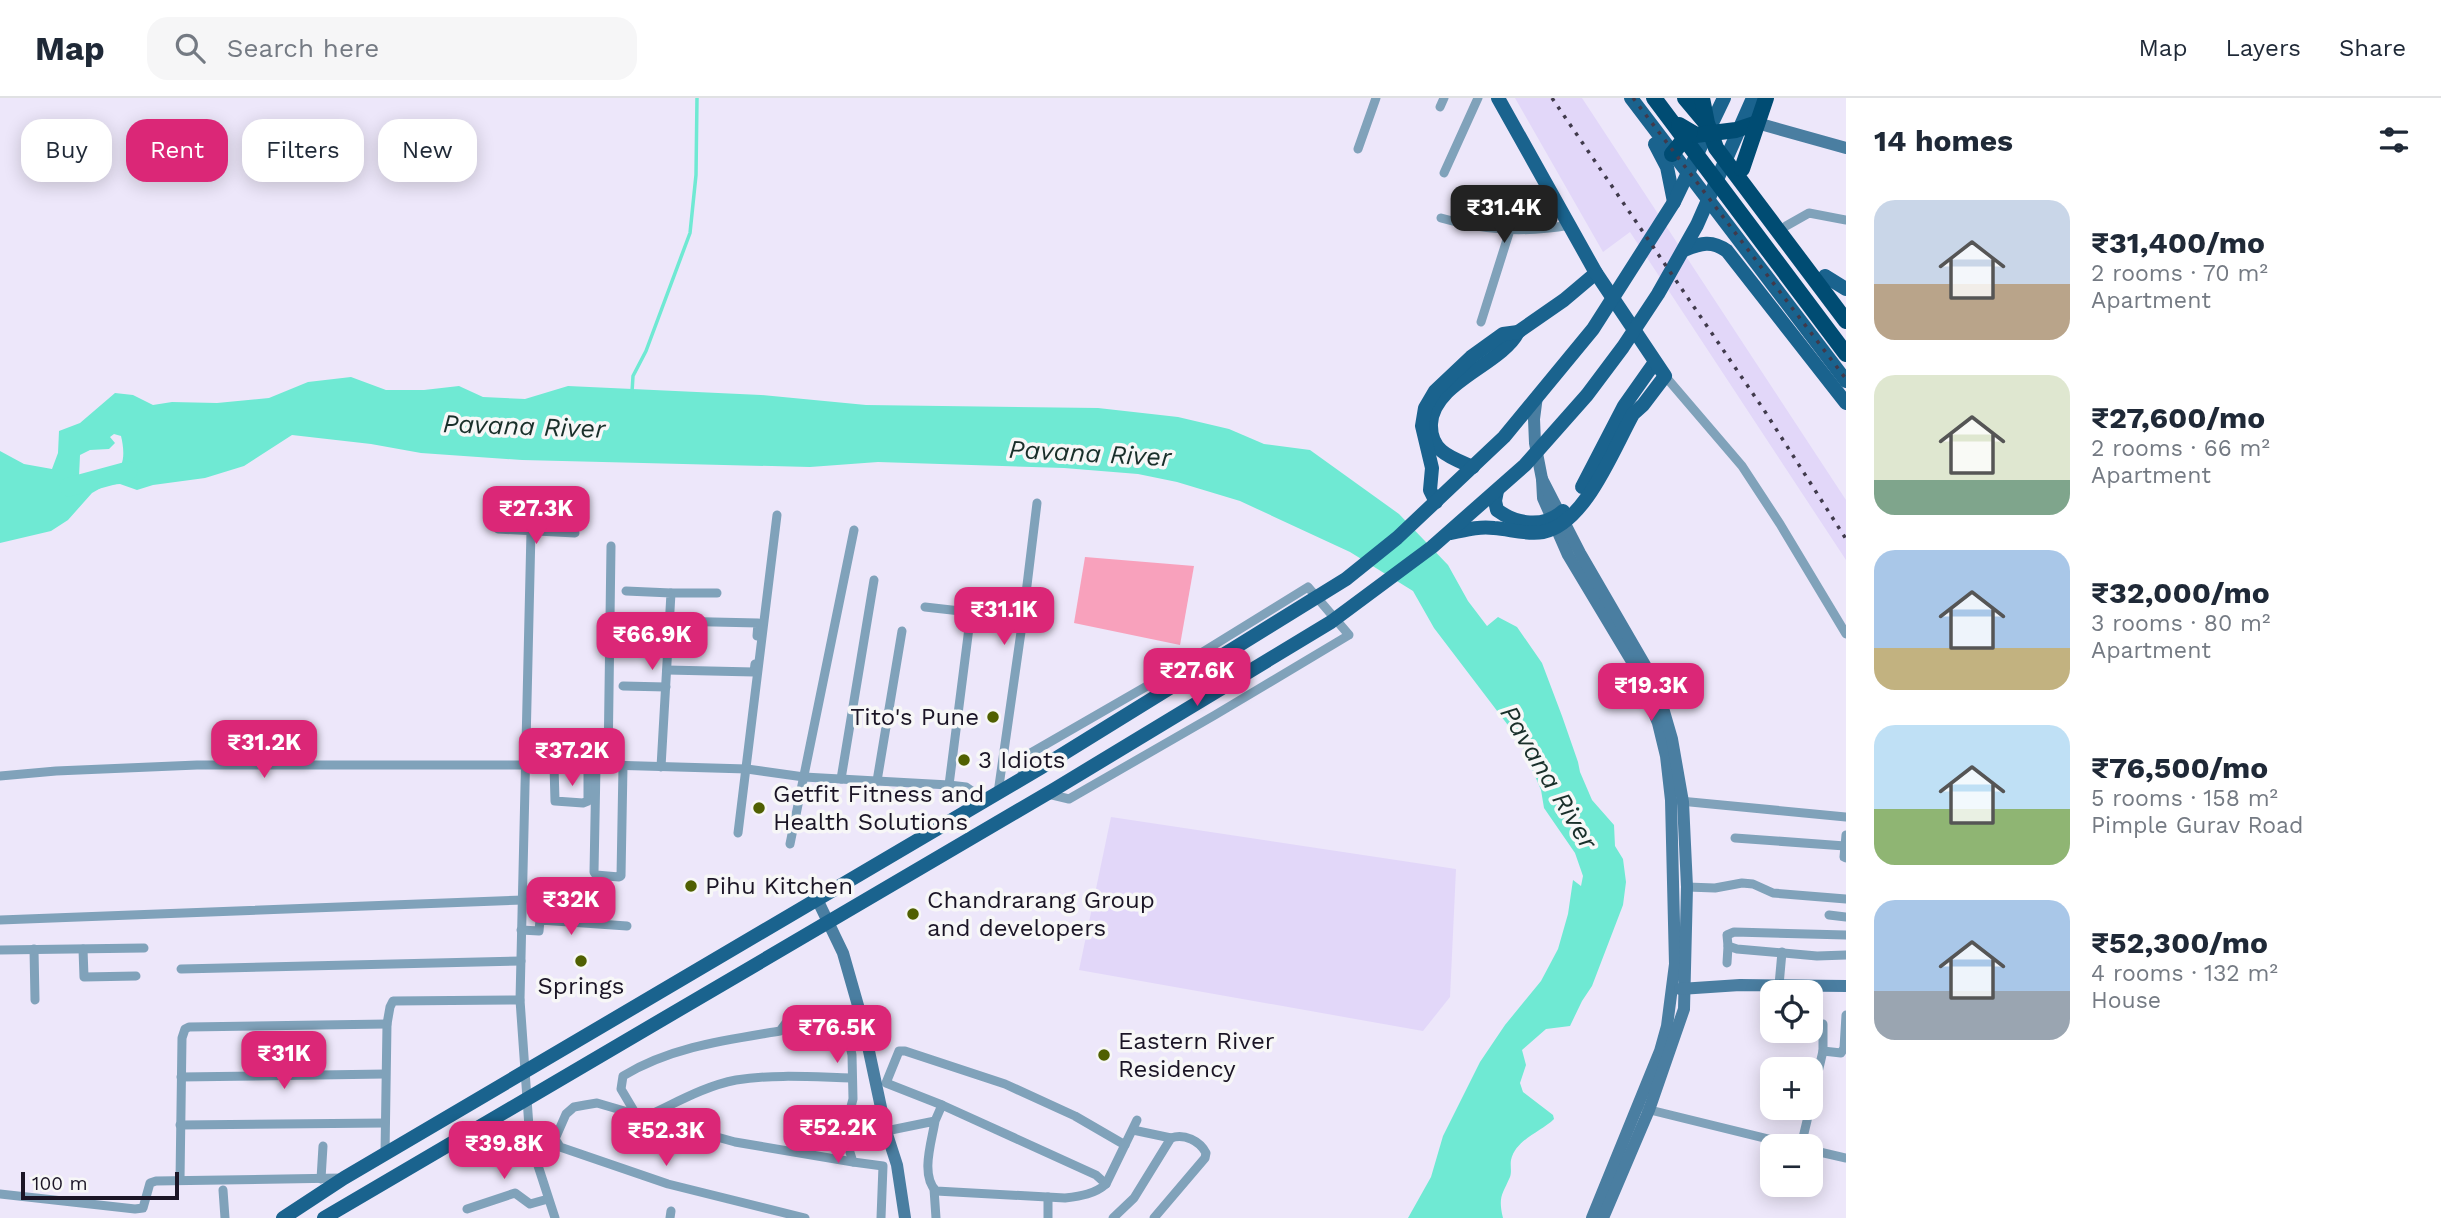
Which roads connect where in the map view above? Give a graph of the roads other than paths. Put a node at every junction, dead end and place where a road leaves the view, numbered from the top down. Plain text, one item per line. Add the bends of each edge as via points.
1 (1376, 98) edge
2 (1478, 98) edge
3 (1498, 98) edge
4 (1619, 98) edge
5 (1631, 98) edge
6 (1654, 98) edge
7 (1694, 98) edge
8 (1724, 98) edge
9 (1753, 98) edge
10 (1766, 98) edge
11 (1700, 116) junction
12 (1756, 123) junction
13 (1713, 133) junction
14 (1688, 135) junction
15 (1846, 148) edge
16 (1358, 149) dead end
17 (1672, 154) junction
18 (1742, 169) junction
19 (1444, 173) dead end
20 (1674, 202) junction
21 (1441, 218) dead end
22 (1846, 220) edge
23 (1570, 225) junction
24 (1786, 226) junction
25 (1510, 230) junction
26 (1684, 250) junction
27 (1596, 273) junction
28 (1825, 276) junction
29 (1846, 289) edge
30 (1611, 293) junction
31 (1846, 303) edge
32 (1846, 321) edge
33 (1481, 322) dead end
34 (1518, 332) junction
35 (1846, 354) edge
36 (1655, 362) junction
37 (1665, 376) junction
38 (1846, 381) edge
39 (1846, 403) edge
40 (1473, 467) junction
41 (1497, 491) junction
42 (1436, 502) junction
43 (1037, 503) dead end
44 (777, 514) dead end
45 (498, 530) dead end
46 (854, 530) dead end
47 (531, 531) junction
48 (575, 533) dead end
49 (1450, 534) junction
50 (611, 545) dead end
51 (874, 580) dead end
52 (626, 591) dead end
53 (671, 593) junction
54 (717, 593) dead end
55 (925, 607) dead end
56 (971, 612) junction
57 (1023, 618) junction
58 (669, 621) junction
59 (902, 631) dead end
60 (1846, 634) edge
61 (667, 670) junction
62 (622, 686) dead end
63 (666, 687) junction
64 (608, 765) junction
65 (527, 766) junction
66 (554, 766) junction
67 (592, 766) junction
68 (623, 766) junction
69 (661, 767) junction
70 (747, 769) junction
71 (0, 776) edge
72 (804, 777) junction
73 (841, 779) junction
74 (1020, 780) junction
75 (877, 781) junction
76 (950, 785) junction
77 (1046, 794) junction
78 (991, 797) junction
79 (1677, 801) junction
80 (1846, 817) edge
81 (738, 833) dead end
82 (1846, 835) edge
83 (1735, 838) dead end
84 (790, 844) dead end
85 (1845, 846) edge
86 (1846, 858) edge
87 (1687, 887) junction
88 (1846, 899) edge
89 (523, 900) junction
90 (817, 900) junction
91 (1829, 915) dead end
92 (1846, 917) edge
93 (0, 920) edge
94 (829, 921) junction
95 (627, 926) dead end
96 (521, 930) junction
97 (1846, 935) edge
98 (1728, 947) junction
99 (144, 948) dead end
100 (83, 949) junction
101 (0, 950) edge
102 (34, 950) junction
103 (1782, 952) junction
104 (1846, 955) edge
105 (521, 961) junction
106 (1727, 962) dead end
107 (181, 969) dead end
108 (136, 976) dead end
109 (1779, 980) edge
110 (1760, 986) edge
111 (1823, 986) edge
112 (1846, 986) edge
113 (1679, 989) junction
114 (520, 999) junction
115 (35, 1000) dead end
116 (1846, 1015) edge
117 (387, 1024) junction
118 (1823, 1043) edge
119 (1823, 1051) junction
120 (1822, 1057) edge
121 (524, 1072) junction
122 (386, 1074) junction
123 (181, 1077) junction
124 (851, 1078) junction
125 (526, 1101) junction
126 (942, 1105) junction
127 (1643, 1109) junction
128 (641, 1117) junction
129 (1137, 1120) dead end
130 (935, 1121) junction
131 (385, 1123) junction
132 (180, 1125) junction
133 (1133, 1130) junction
134 (886, 1131) junction
135 (1760, 1137) edge
136 (1171, 1138) junction
137 (555, 1139) junction
138 (530, 1142) junction
139 (846, 1143) junction
140 (1125, 1145) junction
141 (323, 1146) dead end
142 (1823, 1153) edge
143 (385, 1154) junction
144 (1846, 1158) edge
145 (853, 1162) junction
146 (344, 1178) junction
147 (321, 1179) junction
148 (180, 1180) junction
149 (1106, 1184) junction
150 (934, 1189) junction
151 (223, 1190) dead end
152 (0, 1194) edge
153 (1048, 1197) junction
154 (548, 1199) junction
155 (467, 1209) dead end
156 (225, 1218) edge
157 (283, 1218) edge
158 (324, 1218) edge
159 (555, 1218) edge
160 (805, 1218) edge
161 (881, 1218) edge
162 (905, 1218) edge
163 (936, 1218) edge
164 (1048, 1218) edge
165 (1114, 1218) edge
166 (1154, 1218) edge
167 (1592, 1218) edge
168 (1603, 1218) edge

1 - 16 street
2 - 19 street
3 - 23 main road
4 - 20 main road via 1664,158
5 - 17 main road
6 - 14 highway
7 - 11 highway
7 - 32 highway via 1716,148
8 - 20 main road
9 - 26 main road
10 - 12 highway
11 - 13 highway
11 - 14 highway
12 - 13 highway
12 - 15 street
12 - 18 highway
13 - 14 highway
13 - 18 highway
14 - 17 highway
14 - 35 highway
17 - 38 main road
18 - 24 highway
20 - 40 main road via 1593,329 1504,437
21 - 25 street
22 - 24 street via 1809,213
23 - 25 street
23 - 27 main road
24 - 28 highway
25 - 33 street
26 - 39 main road via 1713,243 1727,251
26 - 41 main road via 1587,395
27 - 30 main road
27 - 34 main road
28 - 29 main road
28 - 31 highway
30 - 36 main road
30 - 79 street via 1538,392 1535,443 1543,498 1568,555 1648,694
34 - 40 main road via 1512,344 1464,379 1434,411 1431,428 1435,444 1444,455
34 - 42 main road via 1503,334 1471,357 1426,405 1423,433 1432,468 1430,490
36 - 37 main road
36 - 41 main road via 1578,494 1558,516 1541,523 1510,519 1497,510
37 - 49 main road via 1633,414 1584,502 1563,524 1543,532 1489,527
37 - 60 street via 1742,466
40 - 42 main road
41 - 49 main road
42 - 74 main road via 1317,598
43 - 57 street
44 - 70 street
45 - 47 street
46 - 72 street
47 - 48 street
47 - 65 street
49 - 77 main road via 1331,622
50 - 64 street
51 - 73 street
52 - 53 street
53 - 54 street
53 - 58 street
55 - 56 street
56 - 57 street
56 - 76 street
57 - 78 street
58 - 61 street
58 - 61 street via 758,624 754,673
59 - 75 street
61 - 63 street
62 - 63 street
63 - 69 street
64 - 67 street
64 - 68 street
65 - 66 street
65 - 71 street via 197,765
65 - 89 street
66 - 67 street
66 - 67 street via 555,801 583,803 588,801
67 - 68 street via 594,872 619,877
68 - 69 street
69 - 70 street
70 - 72 street
70 - 81 street
72 - 73 street
72 - 84 street
73 - 75 street
74 - 77 street via 1028,754 1308,587 1349,635 1069,799
74 - 78 main road
75 - 76 street
76 - 78 street
77 - 94 main road
78 - 90 main road
79 - 80 street
79 - 87 street
79 - 113 street via 1675,964
82 - 85 street
83 - 85 street
85 - 86 street
87 - 88 street via 1742,883 1773,893
87 - 113 street
89 - 93 street
89 - 96 street
90 - 94 street
90 - 121 main road
91 - 92 street
94 - 125 main road
94 - 134 street via 863,1023
95 - 96 street via 540,920 539,930
96 - 105 street
97 - 98 street via 1734,932 1727,934
98 - 103 street
98 - 106 street
99 - 100 street
100 - 102 street
100 - 108 street via 85,977
101 - 102 street
102 - 115 street
103 - 104 street
103 - 109 street
105 - 107 street
105 - 114 street
110 - 113 street
111 - 112 street
113 - 127 street
114 - 117 street via 398,999 390,1007
114 - 121 street
116 - 119 street via 1841,1053
117 - 122 street
117 - 123 street via 189,1027 182,1038
118 - 119 street
119 - 120 street
121 - 125 street
121 - 143 main road
122 - 123 street
122 - 131 street
123 - 132 street
124 - 128 street via 735,1080
124 - 128 street via 846,1027 791,1016 780,1031 705,1043 623,1076 621,1089
124 - 139 street via 853,1099 845,1126
125 - 138 street
125 - 158 main road
126 - 130 street
126 - 140 street via 886,1083 899,1051 1005,1084
126 - 149 street via 1096,1175
127 - 135 street
127 - 167 street
127 - 168 street
128 - 137 street via 597,1103 574,1108 566,1114
128 - 145 street via 735,1142
129 - 133 street
130 - 134 street
130 - 150 street via 929,1159 929,1181
131 - 132 street
131 - 143 street
132 - 148 street
133 - 136 street
133 - 140 street
134 - 139 street
134 - 162 street
136 - 165 street via 1134,1198
136 - 166 street via 1182,1136 1206,1153
137 - 138 street
137 - 160 street via 560,1147 668,1184
138 - 154 street
139 - 145 street
140 - 149 street
141 - 147 street
142 - 144 street
143 - 146 main road
145 - 161 street via 883,1166
146 - 147 street
146 - 157 main road
147 - 148 street
148 - 152 street via 150,1183 143,1208 135,1209
149 - 153 street via 1084,1196
150 - 153 street
150 - 163 street
151 - 156 street
153 - 164 street
154 - 155 street via 530,1204 515,1193
154 - 159 street

